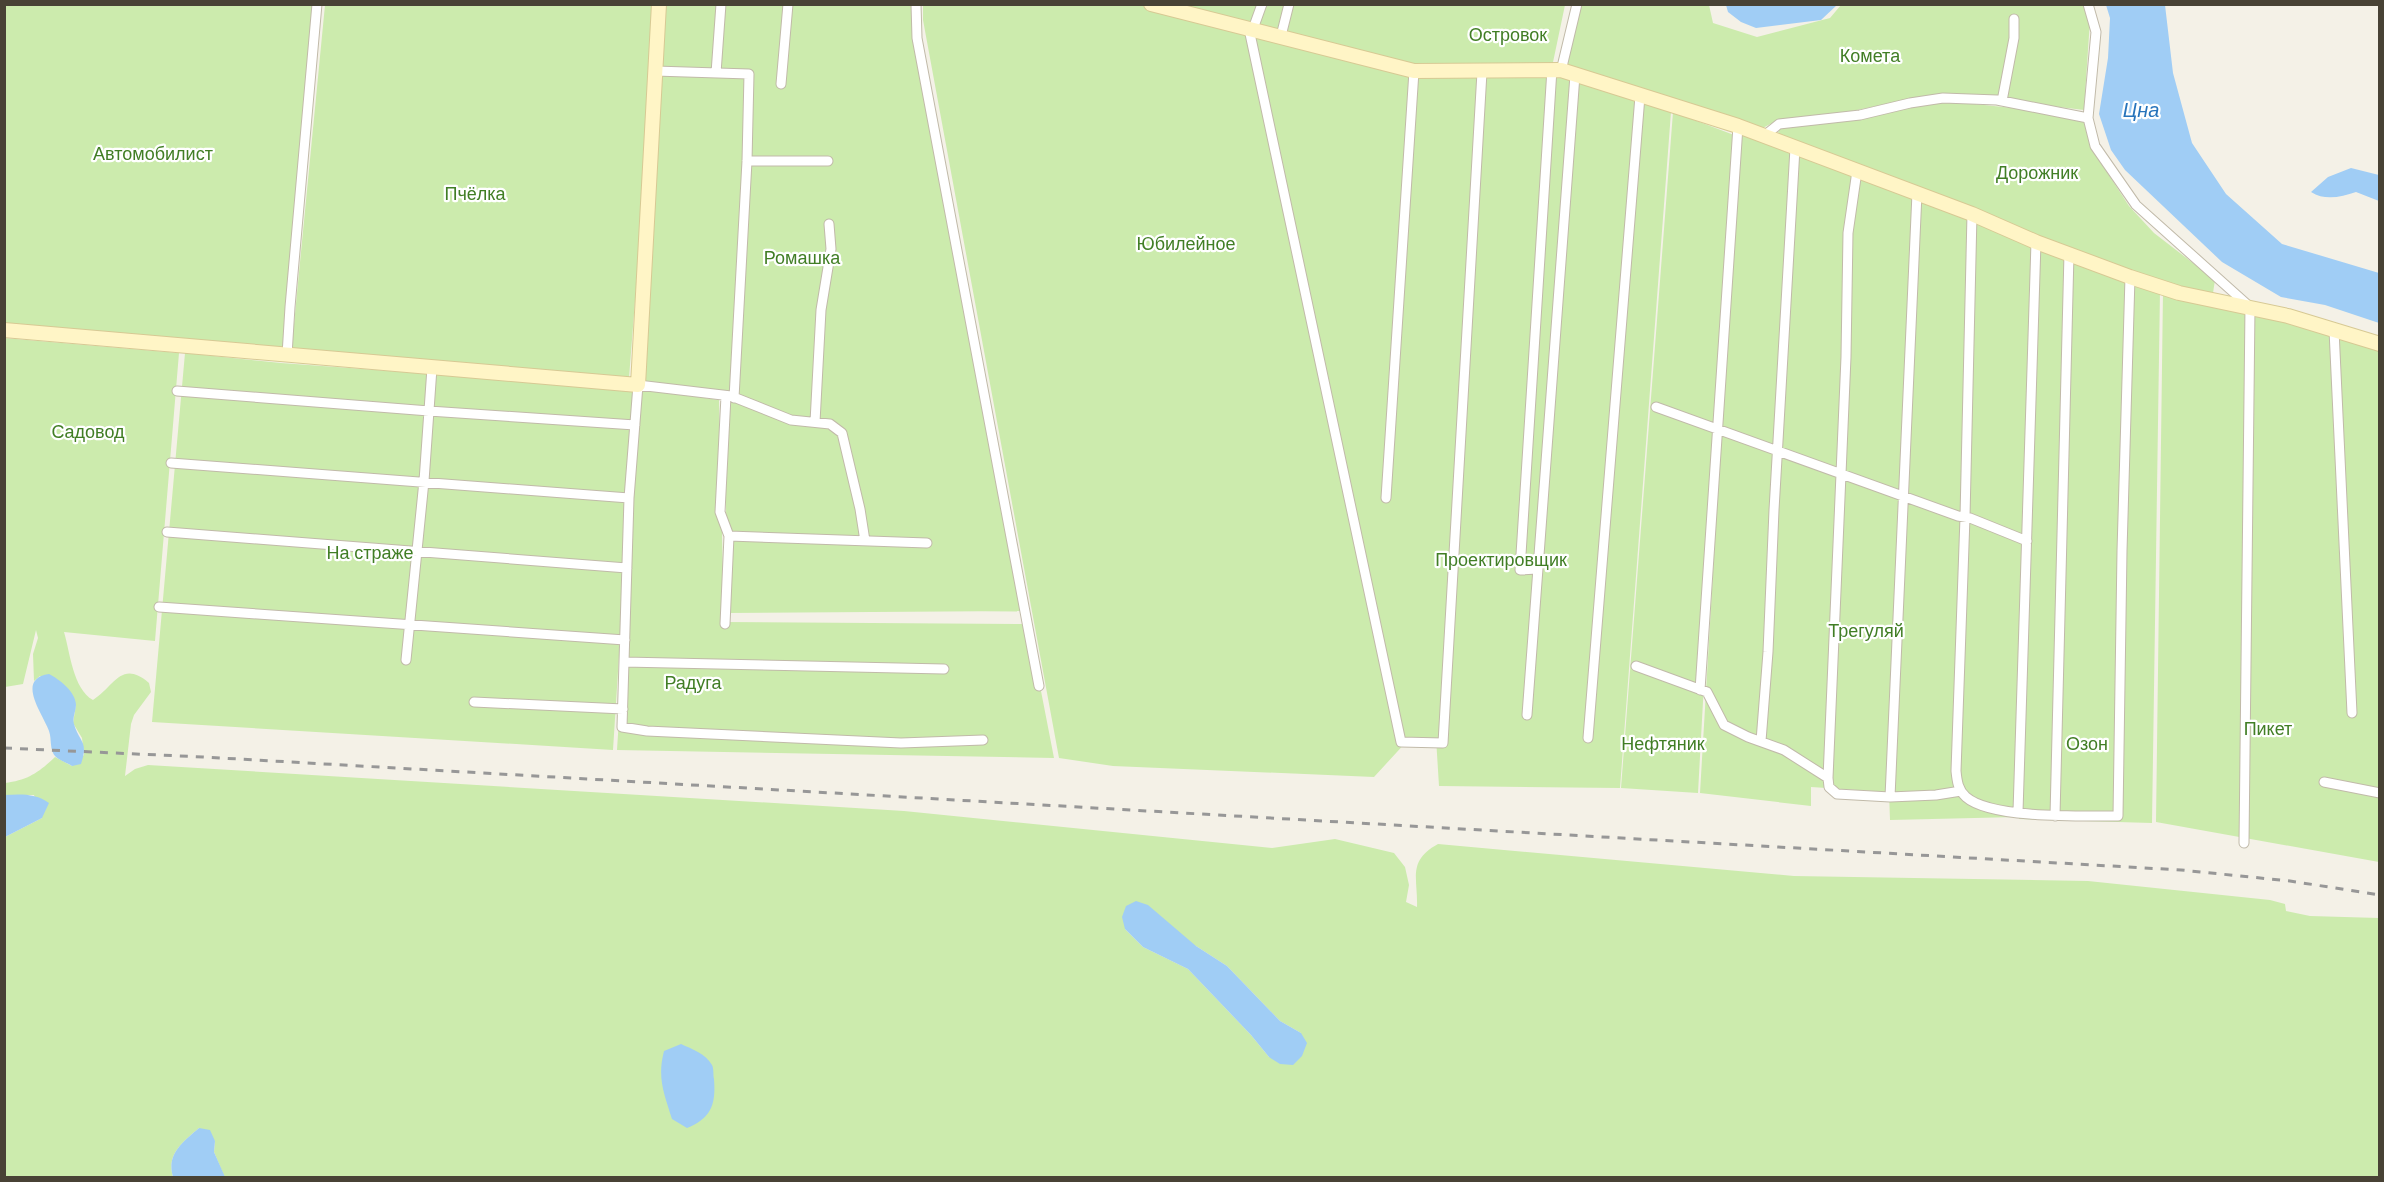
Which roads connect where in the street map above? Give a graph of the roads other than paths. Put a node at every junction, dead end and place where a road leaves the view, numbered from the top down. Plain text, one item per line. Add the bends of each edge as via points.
1 (317, 4) edge
2 (659, 4) edge
3 (722, 4) edge
4 (788, 4) edge
5 (916, 4) edge
6 (1151, 4) edge
7 (1262, 4) edge
8 (1289, 4) edge
9 (1577, 4) edge
10 (2088, 4) edge
11 (1193, 10) edge
12 (2014, 19) dead end
13 (1251, 29) junction
14 (1281, 36) junction
15 (655, 71) junction
16 (1414, 71) junction
17 (1482, 72) junction
18 (1563, 72) junction
19 (716, 73) junction
20 (781, 84) dead end
21 (1640, 96) junction
22 (2002, 101) junction
23 (2088, 118) junction
24 (1738, 126) junction
25 (1764, 136) junction
26 (1795, 148) junction
27 (747, 161) junction
28 (828, 161) dead end
29 (1857, 171) junction
30 (1917, 193) junction
31 (1972, 214) junction
32 (829, 224) dead end
33 (2036, 242) junction
34 (2069, 253) junction
35 (2130, 277) junction
36 (2250, 308) junction
37 (4, 330) edge
38 (2334, 330) junction
39 (2379, 344) edge
40 (287, 355) junction
41 (432, 368) junction
42 (638, 385) junction
43 (177, 391) dead end
44 (730, 397) junction
45 (1656, 407) dead end
46 (429, 411) junction
47 (814, 422) junction
48 (635, 425) junction
49 (1718, 429) junction
50 (1778, 452) junction
51 (171, 463) dead end
52 (1840, 472) junction
53 (424, 481) junction
54 (1905, 496) junction
55 (629, 498) junction
56 (1386, 498) dead end
57 (1965, 517) junction
58 (167, 532) dead end
59 (729, 536) junction
60 (865, 541) junction
61 (2027, 541) junction
62 (927, 543) dead end
63 (417, 552) junction
64 (627, 568) junction
65 (1537, 569) junction
66 (159, 607) dead end
67 (725, 624) dead end
68 (411, 625) junction
69 (625, 640) junction
70 (406, 660) dead end
71 (624, 662) junction
72 (1636, 666) dead end
73 (944, 669) dead end
74 (1039, 686) dead end
75 (1700, 690) junction
76 (474, 702) dead end
77 (623, 709) junction
78 (2352, 713) dead end
79 (1527, 715) dead end
80 (1588, 738) dead end
81 (983, 740) dead end
82 (1761, 741) junction
83 (1828, 778) junction
84 (2324, 782) dead end
85 (1961, 791) junction
86 (2379, 793) edge
87 (1890, 797) junction
88 (2018, 812) junction
89 (2055, 816) junction
90 (2244, 843) dead end

1 - 40 street
2 - 15 street
3 - 19 street
4 - 20 street
5 - 74 street via 917,38
6 - 11 street
7 - 13 street
8 - 14 street
9 - 18 street
10 - 23 street via 2097,32
11 - 13 street
12 - 22 street
13 - 14 street
13 - 17 street via 1401,742 1443,743
14 - 16 street
15 - 19 street
15 - 42 street
16 - 17 street
16 - 56 street
17 - 18 street
18 - 21 street
18 - 65 street
18 - 65 street via 1520,570
19 - 27 street via 749,74
21 - 24 street
21 - 80 street
22 - 23 street
22 - 25 street via 1943,98 1860,115 1779,124
23 - 36 street via 2095,146 2136,205
24 - 25 street
24 - 49 street
25 - 26 street
26 - 29 street
26 - 50 street
27 - 28 street
27 - 44 street
29 - 30 street
29 - 52 street via 1848,233
30 - 31 street
30 - 54 street
31 - 33 street
31 - 57 street
32 - 47 street via 831,249 821,310
33 - 34 street
33 - 61 street
34 - 35 street
34 - 89 street
35 - 36 street via 2179,293
35 - 89 street via 2118,816
36 - 38 street
36 - 90 street
37 - 40 street
38 - 39 street
38 - 78 street
40 - 41 street
41 - 42 street
41 - 46 street
42 - 44 street
42 - 48 street
43 - 46 street
44 - 47 street via 791,420
44 - 59 street via 720,512
45 - 49 street
46 - 48 street
46 - 53 street
47 - 60 street via 830,424 842,434
48 - 55 street
49 - 50 street
49 - 75 street
50 - 52 street
50 - 82 street
51 - 53 street
52 - 54 street
52 - 83 street
53 - 55 street
53 - 63 street
54 - 57 street
54 - 87 street
55 - 64 street
57 - 61 street
57 - 85 street via 1956,771
58 - 63 street
59 - 60 street
59 - 67 street
60 - 62 street
61 - 88 street
63 - 64 street
63 - 68 street
64 - 69 street
65 - 79 street
66 - 68 street
68 - 69 street
68 - 70 street
69 - 71 street
71 - 73 street
71 - 77 street
72 - 75 street
75 - 82 street via 1707,692 1724,724
76 - 77 street
77 - 81 street via 622,727 647,731 901,743
82 - 83 street via 1784,750
83 - 87 street via 1829,787 1837,794
84 - 86 street
85 - 87 street
85 - 88 street via 1986,807
88 - 89 street

